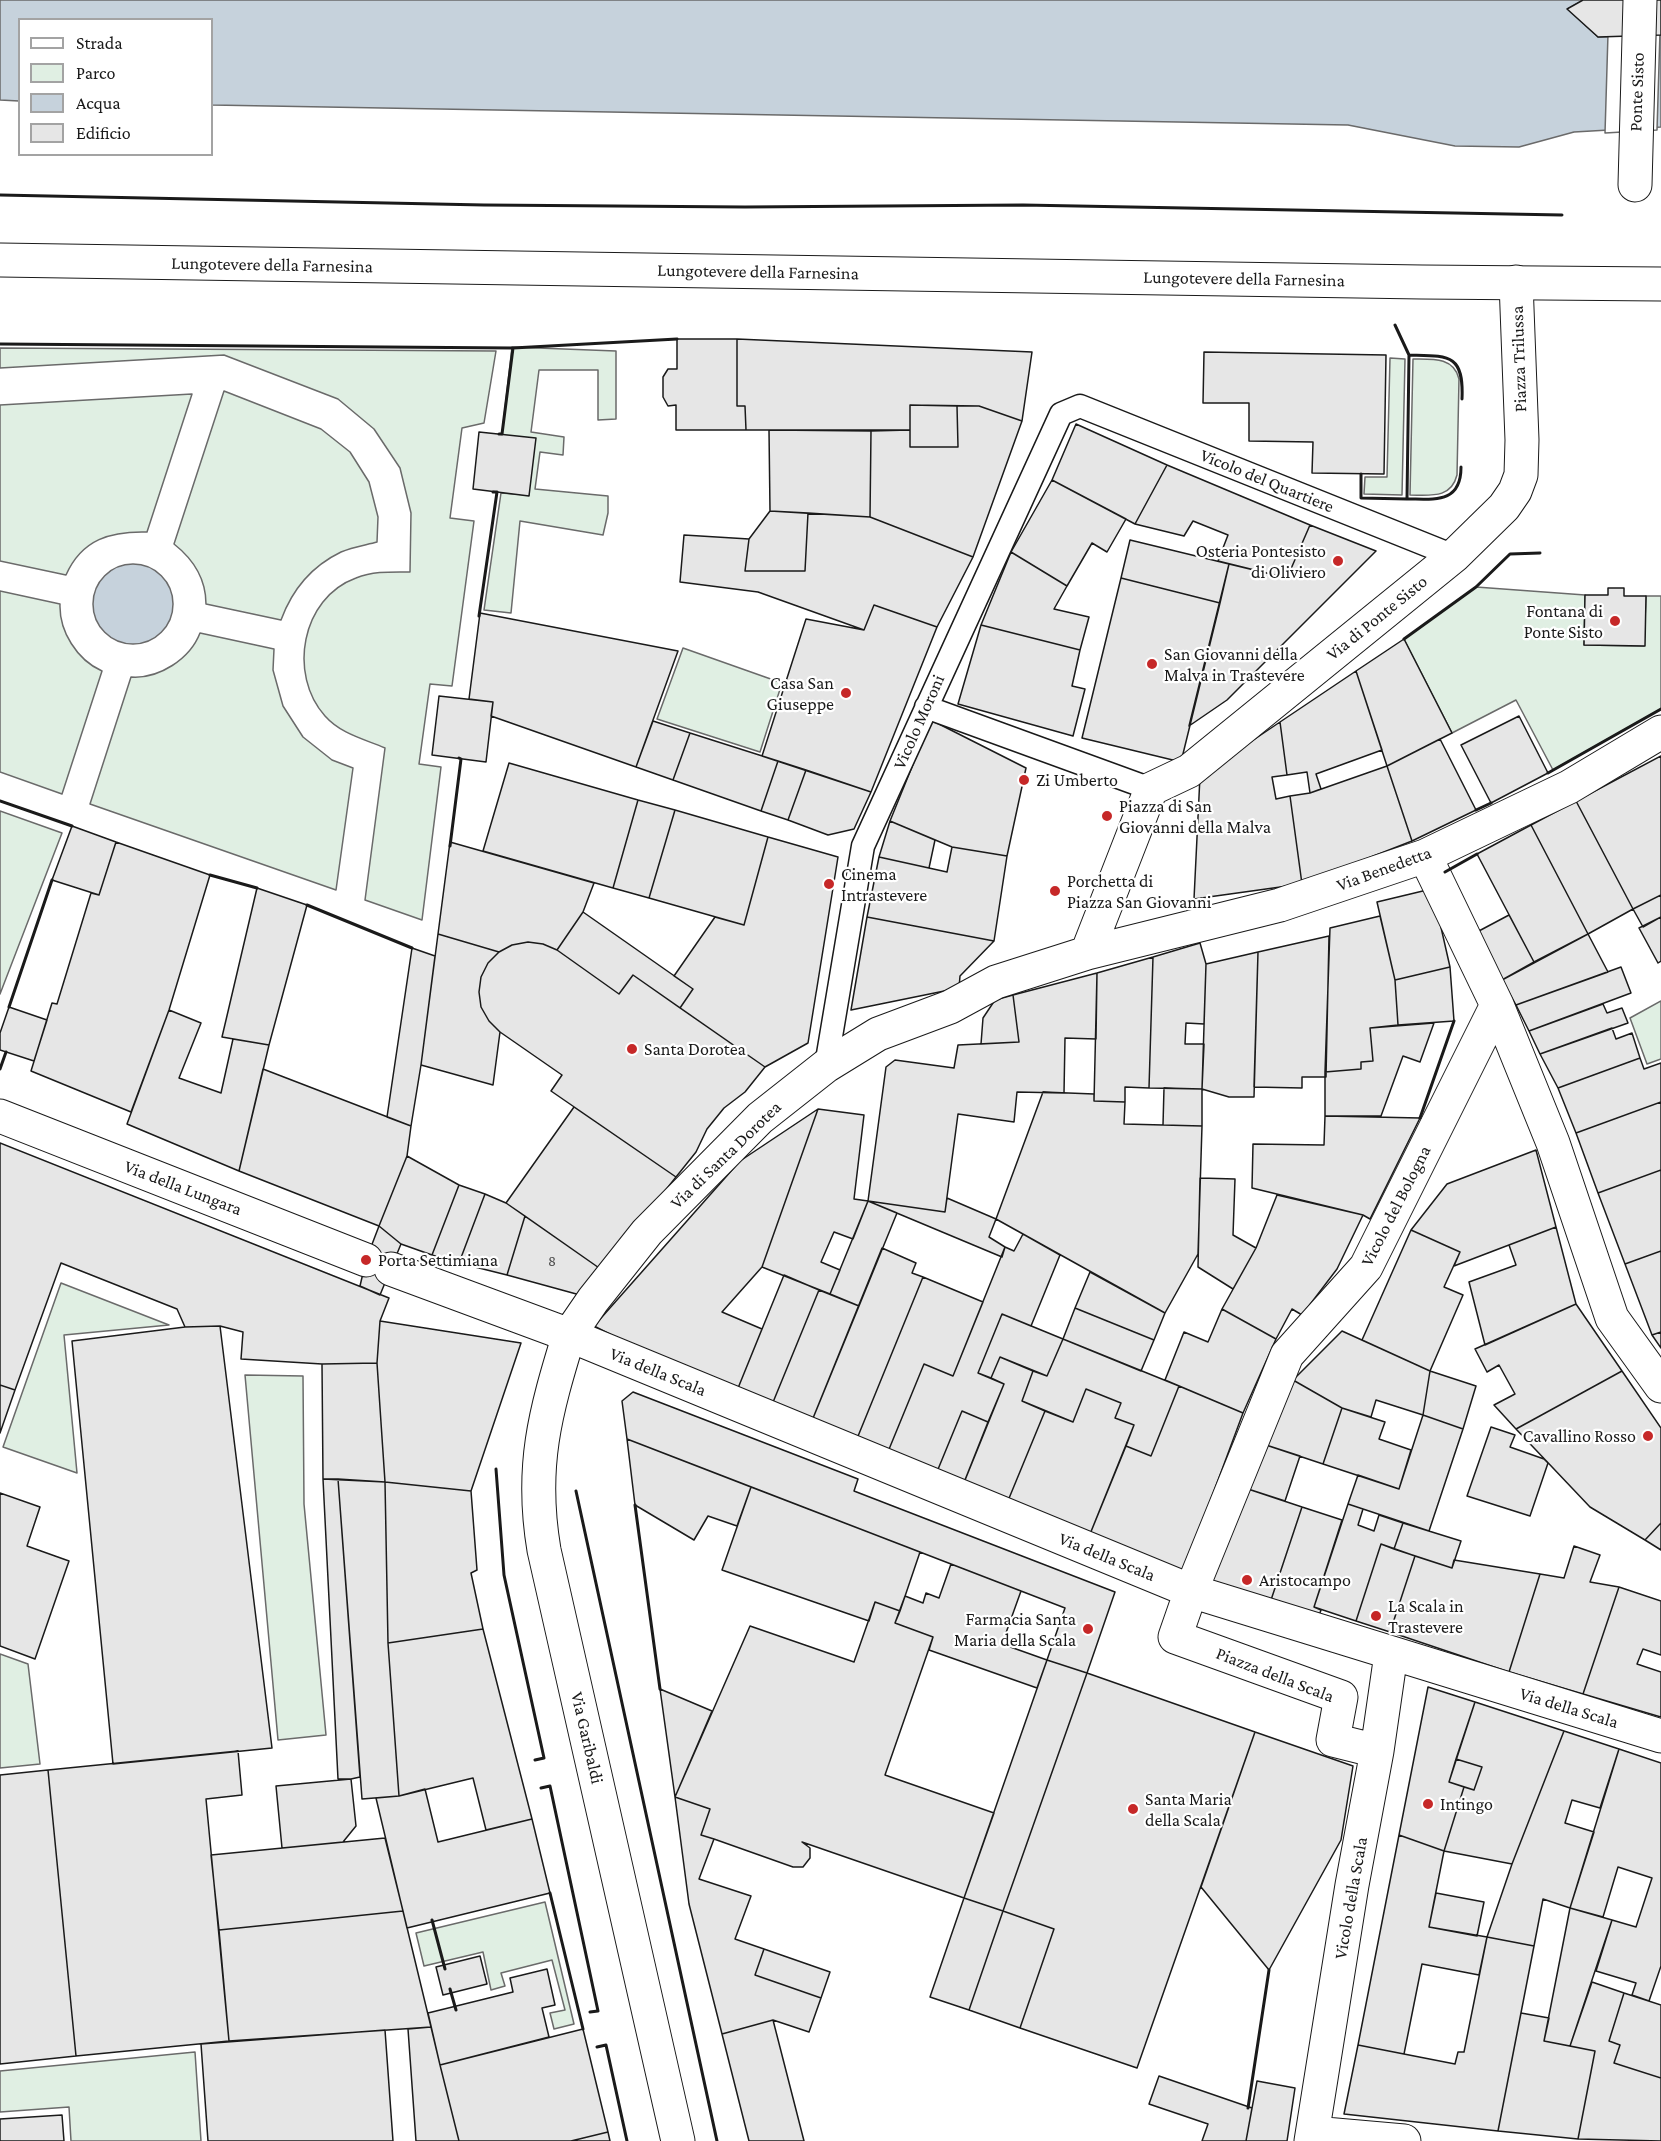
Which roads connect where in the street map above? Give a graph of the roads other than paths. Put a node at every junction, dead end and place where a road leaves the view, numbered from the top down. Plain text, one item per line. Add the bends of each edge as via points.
1 (1640, 0) edge
2 (1635, 185) dead end
3 (0, 260) edge
4 (1516, 282) junction
5 (1661, 284) edge
6 (1080, 406) joint
7 (1454, 556) junction
8 (926, 707) junction
9 (1661, 732) edge
10 (1151, 789) junction
11 (1425, 856) junction
12 (1087, 953) junction
13 (1497, 1005) junction
14 (826, 1066) junction
15 (0, 1116) edge
16 (569, 1335) junction
17 (1661, 1386) edge
18 (1191, 1591) junction
19 (1391, 1654) junction
20 (1661, 1736) edge
21 (1377, 1751) junction
22 (1312, 2137) edge
23 (678, 2141) edge
24 (1404, 2141) edge

1 - 2 street, Ponte Sisto
3 - 4 street, Lungotevere della Farnesina
4 - 5 street, Piazza Trilussa
4 - 7 street, Piazza Trilussa via 1521,475 1504,507
6 - 7 lane, Vicolo del Quartiere
6 - 8 lane, Vicolo Moroni via 1061,414
7 - 10 street, Via di Ponte Sisto via 1189,771
8 - 10 lane
8 - 14 lane, Vicolo Moroni via 863,846
9 - 11 street, Via Benedetta via 1569,787
10 - 12 street
11 - 12 street, Via Benedetta via 1280,905
11 - 13 street
12 - 14 street, Via di Santa Dorotea via 996,982 950,1006 878,1034
13 - 17 street via 1553,1143 1612,1318
13 - 18 street, Vicolo del Bologna via 1366,1267 1287,1355
14 - 16 street, Via di Santa Dorotea via 759,1118 647,1232
15 - 16 street, Via della Lungara
16 - 18 street, Via della Scala
16 - 23 street, Via Garibaldi via 542,1435 540,1524
18 - 19 street, Via della Scala
18 - 21 street, Piazza della Scala via 1175,1637 1341,1697 1333,1740
19 - 20 street, Via della Scala
19 - 21 street, Vicolo della Scala
21 - 22 street, Vicolo della Scala
22 - 24 street

